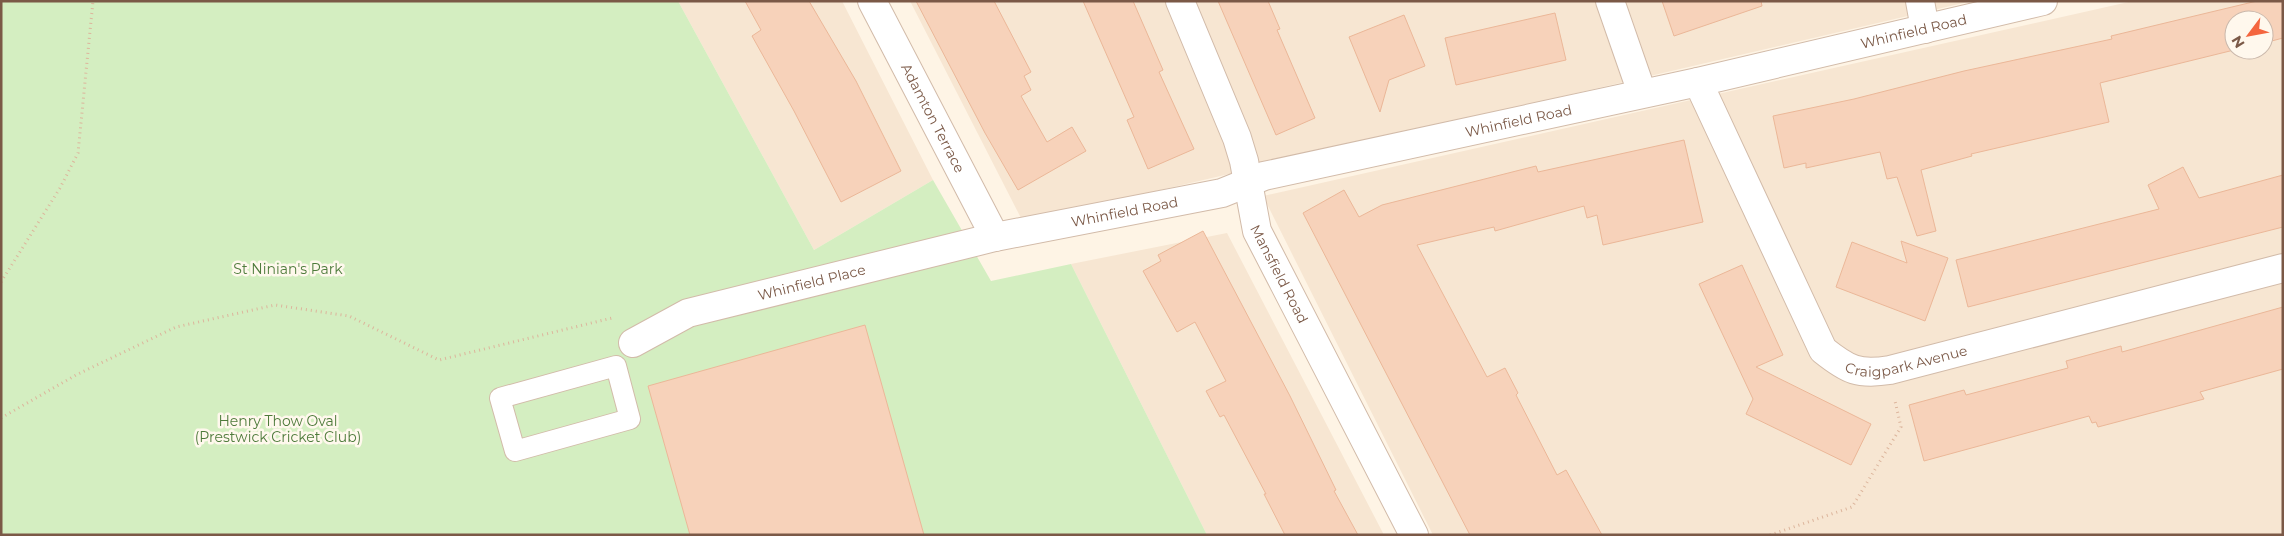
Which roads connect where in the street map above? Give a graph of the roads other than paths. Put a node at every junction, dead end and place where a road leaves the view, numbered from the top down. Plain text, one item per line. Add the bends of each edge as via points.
1 (872, 1) edge
2 (1180, 1) edge
3 (1610, 1) edge
4 (1920, 1) edge
5 (2044, 1) edge
6 (1925, 29) junction
7 (1698, 82) junction
8 (1642, 93) junction
9 (1247, 181) junction
10 (995, 237) junction
11 (2283, 268) edge
12 (633, 343) joint
13 (616, 366) junction
14 (1414, 535) edge

1 - 10 street, Adamton Terrace
2 - 9 street, Mansfield Road via 1237,138
3 - 8 street
4 - 6 street
5 - 6 street, Whinfield Road
6 - 7 street, Whinfield Road
7 - 8 street, Whinfield Road
7 - 11 street, Craigpark Avenue via 1824,350 1852,370 1869,373 1890,370
8 - 9 street, Whinfield Road
9 - 10 street, Whinfield Road via 1222,194
9 - 14 street, Mansfield Road via 1257,230
10 - 12 street, Whinfield Place via 688,313
12 - 13 lane
13 - 13 lane via 630,419 515,451 500,398

